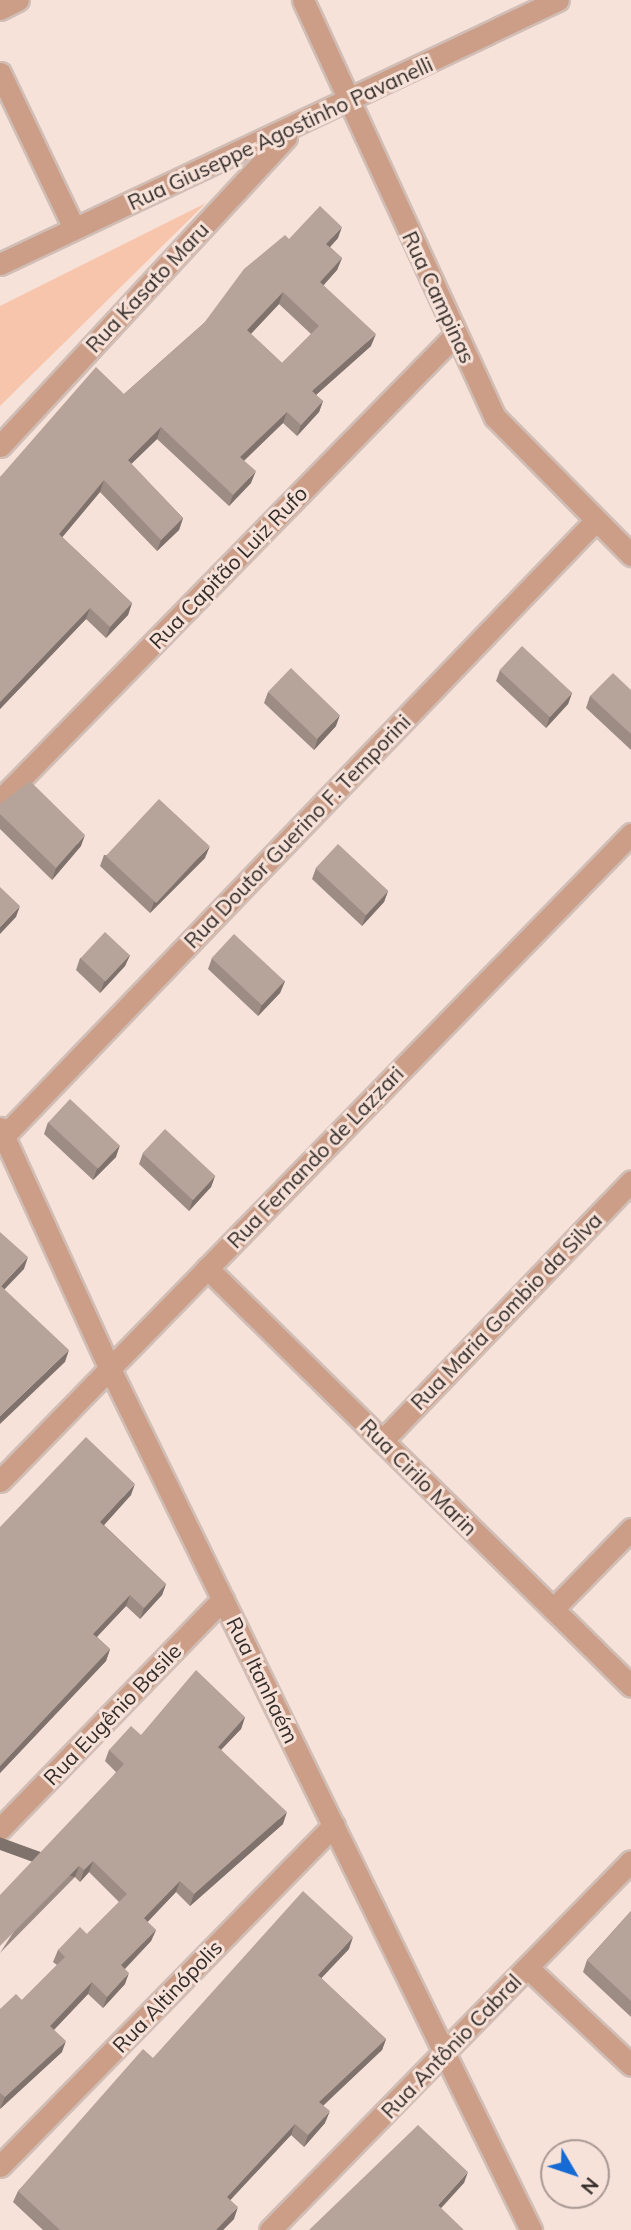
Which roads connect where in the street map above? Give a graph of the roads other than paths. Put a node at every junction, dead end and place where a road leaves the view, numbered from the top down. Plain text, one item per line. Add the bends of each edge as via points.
1 (19, 0) edge
2 (303, 0) edge
3 (558, 0) edge
4 (0, 9) edge
5 (0, 73) edge
6 (349, 104) junction
7 (294, 128) junction
8 (75, 228) junction
9 (0, 264) edge
10 (456, 334) junction
11 (0, 446) edge
12 (594, 522) junction
13 (631, 555) edge
14 (0, 800) edge
15 (631, 834) edge
16 (1, 1135) edge
17 (631, 1181) edge
18 (207, 1268) junction
19 (109, 1367) junction
20 (382, 1441) junction
21 (0, 1481) edge
22 (631, 1529) edge
23 (223, 1599) junction
24 (553, 1609) junction
25 (631, 1686) edge
26 (334, 1825) junction
27 (0, 1829) edge
28 (631, 1861) edge
29 (528, 1968) junction
30 (446, 2053) junction
31 (631, 2065) edge
32 (0, 2166) edge
33 (270, 2230) edge
34 (531, 2230) edge

1 - 4 street
2 - 6 street, Rua Campinas
3 - 6 street, Rua Giuseppe Agostinho Pavanelli
5 - 8 street
6 - 7 street, Rua Giuseppe Agostinho Pavanelli
6 - 10 street, Rua Campinas
7 - 8 street, Rua Giuseppe Agostinho Pavanelli
7 - 11 street, Rua Kasato Maru
8 - 9 street, Rua Giuseppe Agostinho Pavanelli
10 - 12 street, Rua Campinas via 495,417
10 - 14 street, Rua Capitão Luiz Rufo
12 - 13 street, Rua Campinas
12 - 16 street, Rua Doutor Guerino F. Temporini
15 - 18 street, Rua Fernando de Lazzari
16 - 19 street, Rua Itanhaém
17 - 20 street, Rua Maria Gombio da Silva
18 - 19 street, Rua Fernando de Lazzari
18 - 20 street, Rua Cirilo Marin
19 - 21 street, Rua Fernando de Lazzari
19 - 23 street, Rua Itanhaém
20 - 24 street, Rua Cirilo Marin
22 - 24 street
23 - 26 street, Rua Itanhaém
23 - 27 street, Rua Eugênio Basile
24 - 25 street, Rua Cirilo Marin
26 - 30 street, Rua Itanhaém
26 - 32 street, Rua Altinópolis
28 - 29 street, Rua Antônio Cabral
29 - 30 street, Rua Antônio Cabral
29 - 31 street
30 - 33 street, Rua Antônio Cabral
30 - 34 street, Rua Itanhaém

